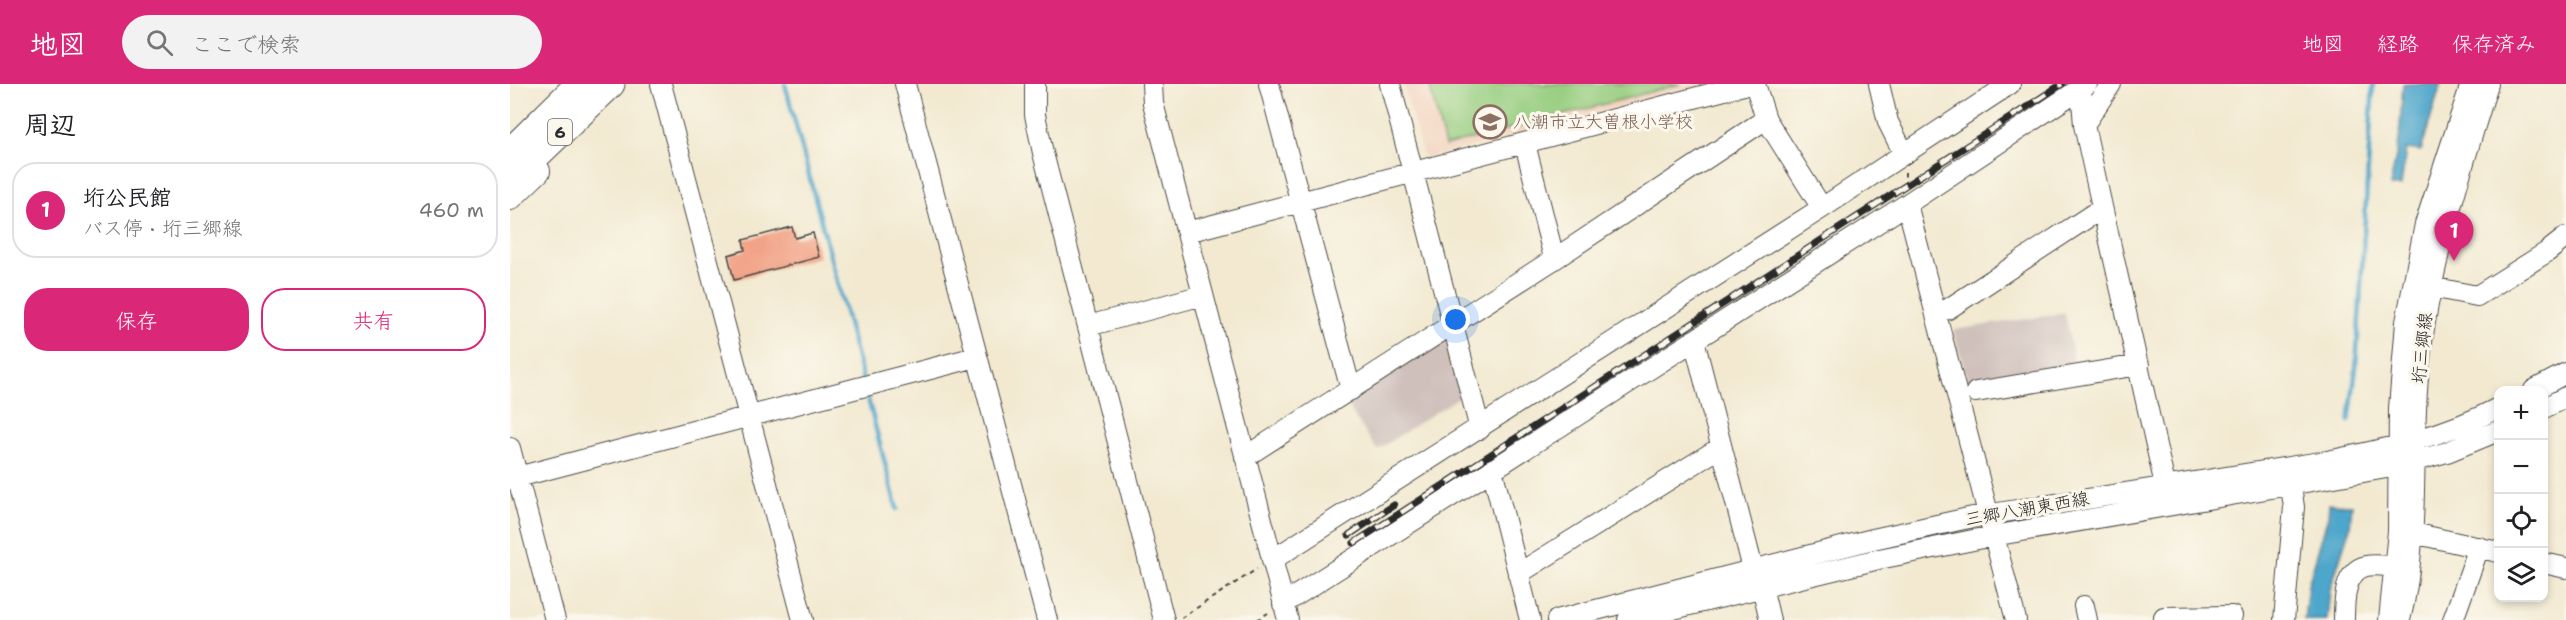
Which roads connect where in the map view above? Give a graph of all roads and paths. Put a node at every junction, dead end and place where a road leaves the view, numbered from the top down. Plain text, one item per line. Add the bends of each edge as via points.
1 (565, 84) edge
2 (579, 84) edge
3 (610, 84) edge
4 (628, 84) edge
5 (660, 84) edge
6 (905, 84) edge
7 (1035, 84) edge
8 (1152, 84) edge
9 (1269, 84) edge
10 (1390, 84) edge
11 (1747, 84) edge
12 (1755, 84) edge
13 (1879, 84) edge
14 (2010, 84) edge
15 (2111, 84) edge
16 (2470, 84) edge
17 (2488, 84) edge
18 (2084, 86) edge
19 (1766, 119) junction
20 (2084, 125) junction
21 (510, 135) edge
22 (1525, 144) junction
23 (510, 152) edge
24 (1904, 154) junction
25 (1413, 173) junction
26 (510, 181) edge
27 (510, 198) edge
28 (1300, 203) junction
29 (1907, 204) junction
30 (1822, 208) junction
31 (2103, 210) junction
32 (1187, 232) junction
33 (2566, 237) edge
34 (1556, 258) junction
35 (2431, 286) junction
36 (1203, 295) junction
37 (1936, 312) junction
38 (1451, 324) junction
39 (1088, 326) junction
40 (1694, 340) junction
41 (976, 357) junction
42 (2139, 365) junction
43 (2566, 373) edge
44 (2542, 386) edge
45 (1351, 390) junction
46 (1976, 392) dead end
47 (2566, 397) edge
48 (2548, 406) edge
49 (2494, 410) edge
50 (749, 417) junction
51 (1480, 429) junction
52 (2494, 433) edge
53 (2407, 443) junction
54 (1721, 447) junction
55 (510, 448) edge
56 (1245, 457) junction
57 (2407, 464) junction
58 (1492, 469) junction
59 (514, 478) edge
60 (2165, 486) junction
61 (2291, 487) junction
62 (1988, 515) junction
63 (2413, 533) junction
64 (1993, 536) junction
65 (2479, 547) junction
66 (2494, 551) edge
67 (1272, 560) junction
68 (2548, 564) edge
69 (2395, 567) junction
70 (2566, 568) edge
71 (1753, 569) junction
72 (1518, 574) junction
73 (1762, 587) junction
74 (1286, 612) edge
75 (2232, 616) dead end
76 (1767, 619) edge
77 (555, 620) edge
78 (803, 620) edge
79 (1047, 620) edge
80 (1164, 620) edge
81 (1179, 620) edge
82 (1530, 620) edge
83 (1557, 620) edge
84 (1628, 620) edge
85 (2016, 620) edge
86 (2164, 620) edge
87 (2284, 620) edge
88 (2344, 620) edge
89 (2389, 620) edge
90 (2400, 620) edge
91 (2453, 620) edge

1 - 21 main road
2 - 23 highway, 6
3 - 26 highway, 6
4 - 27 main road
5 - 50 street
6 - 41 street
7 - 39 street via 1035,115 1043,153
8 - 32 street via 1153,103
9 - 28 street
10 - 25 street
11 - 22 street
12 - 19 street
13 - 24 street via 1888,122
14 - 24 street
15 - 20 street
16 - 53 street, 垳三郷線 via 2417,257 2401,370
17 - 35 street, 垳三郷線
18 - 20 street
18 - 29 street
19 - 30 street
19 - 34 street
20 - 31 street
22 - 25 street
22 - 34 street
24 - 29 path
24 - 30 street
25 - 28 street
25 - 38 street
28 - 32 street
28 - 45 street
29 - 37 street
29 - 40 street
30 - 51 street
31 - 37 street via 1948,309
31 - 42 street
32 - 36 street
33 - 35 street via 2477,296
34 - 38 street
35 - 53 street, 垳三郷線
36 - 39 street
36 - 56 street
37 - 62 street
38 - 45 street
38 - 51 street
39 - 80 street
40 - 54 street
40 - 58 street
41 - 50 street
41 - 79 street
42 - 46 street
42 - 60 street
43 - 44 street
45 - 56 street
47 - 48 street
49 - 53 street, 三郷八潮東西線
50 - 59 street
50 - 78 street
51 - 67 street
52 - 57 street, 三郷八潮東西線
53 - 57 street, 垳三郷線
53 - 60 street, 三郷八潮東西線 via 2327,461
54 - 71 street
54 - 72 street
55 - 59 street
56 - 67 street
57 - 61 street, 三郷八潮東西線
57 - 63 street, 垳三郷線
57 - 69 street, 垳三郷線
58 - 72 street
58 - 74 street
59 - 77 street
60 - 62 street, 三郷八潮東西線
61 - 64 street, 三郷八潮東西線
61 - 87 street via 2294,507
62 - 64 street
62 - 71 street, 三郷八潮東西線
63 - 65 street
63 - 90 street, 垳三郷線 via 2407,594
64 - 73 street, 三郷八潮東西線
64 - 85 street
65 - 66 street
65 - 91 street
67 - 74 street
67 - 81 path
68 - 70 street
69 - 88 street via 2366,566 2356,571 2345,596
69 - 89 street, 垳三郷線
71 - 83 street, 三郷八潮東西線
72 - 82 street
73 - 76 street
73 - 84 street, 三郷八潮東西線
75 - 86 street

